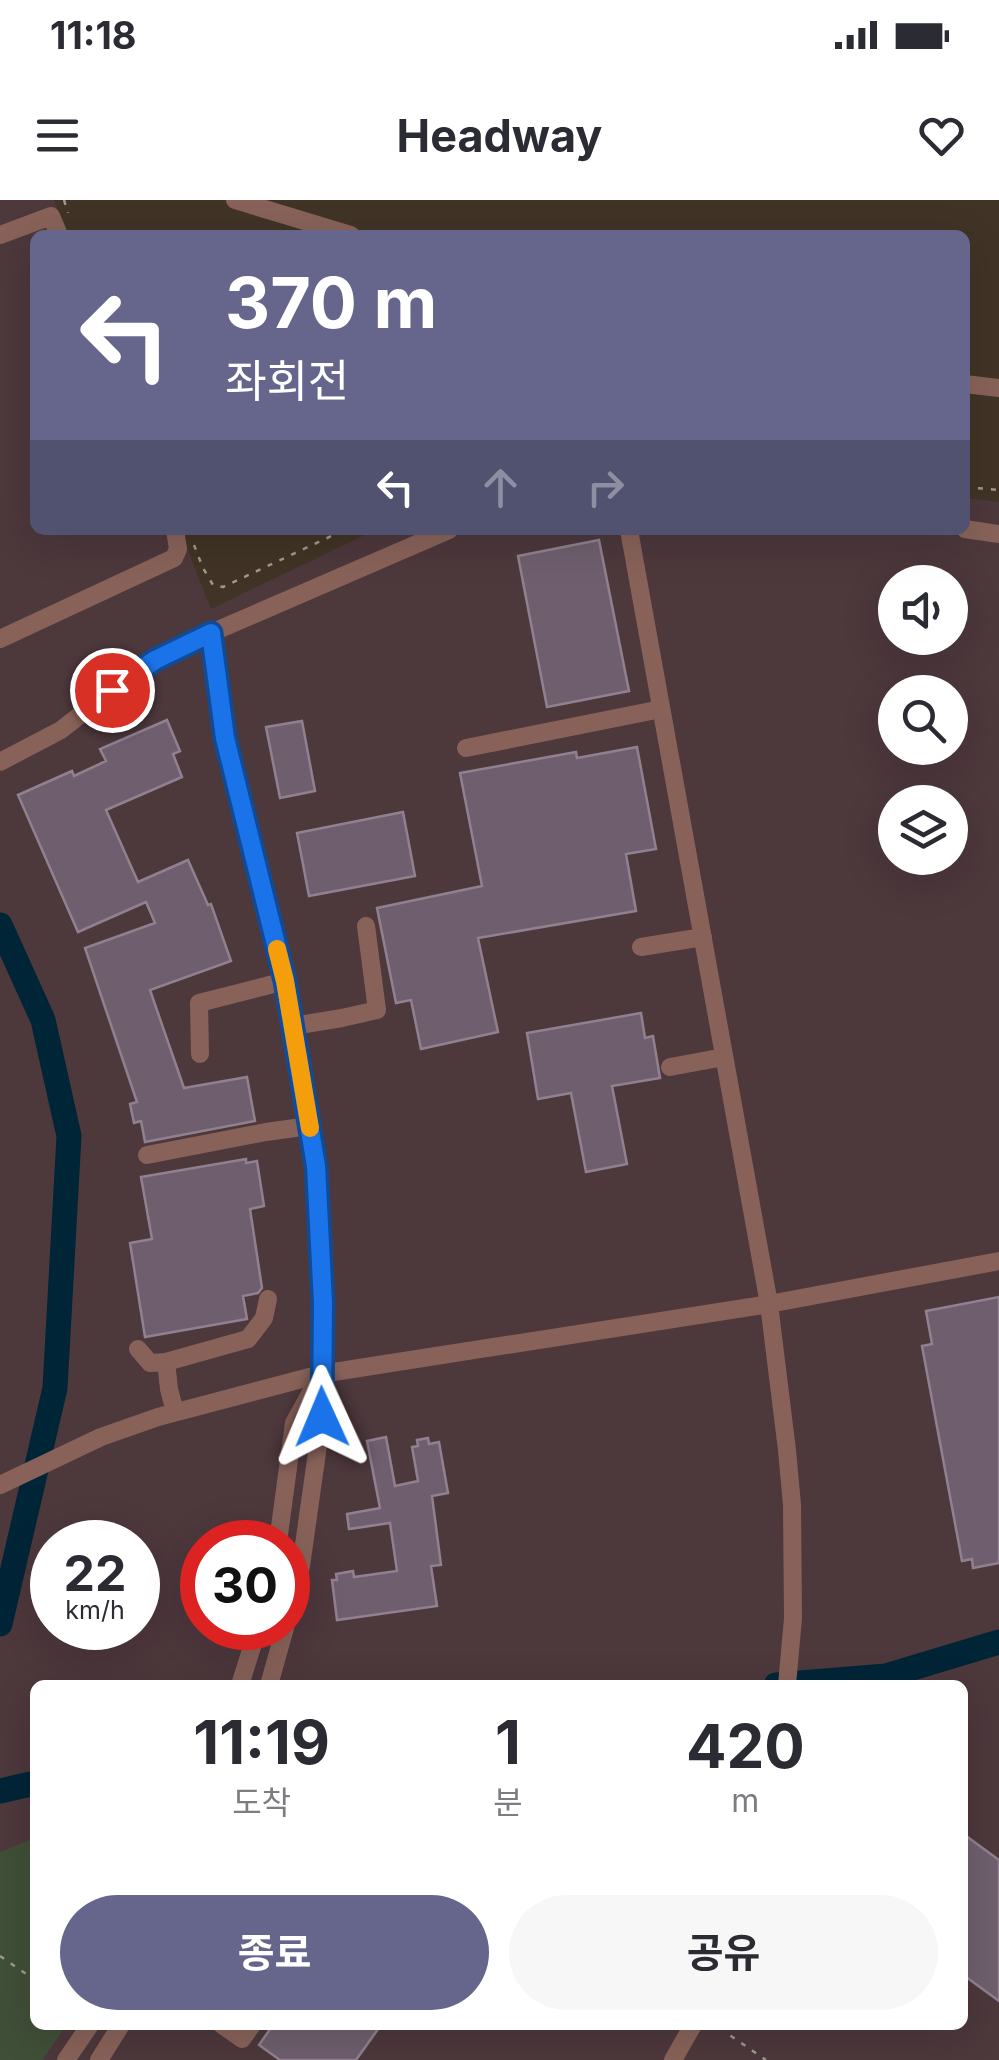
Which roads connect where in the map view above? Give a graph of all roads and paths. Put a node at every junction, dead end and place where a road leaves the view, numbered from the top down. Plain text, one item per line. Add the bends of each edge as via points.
1 (235, 200) edge
2 (57, 230) edge
3 (334, 230) edge
4 (0, 235) edge
5 (970, 385) edge
6 (999, 388) edge
7 (970, 487) edge
8 (999, 490) edge
9 (970, 530) edge
10 (999, 534) edge
11 (176, 535) edge
12 (333, 535) edge
13 (437, 535) edge
14 (629, 535) edge
15 (194, 543) dead end
16 (211, 633) junction
17 (0, 639) edge
18 (661, 709) junction
19 (466, 748) dead end
20 (2, 755) edge
21 (366, 926) dead end
22 (703, 937) junction
23 (641, 946) dead end
24 (285, 981) junction
25 (292, 1026) junction
26 (200, 1054) dead end
27 (724, 1057) junction
28 (670, 1067) dead end
29 (309, 1126) junction
30 (147, 1155) dead end
31 (999, 1261) edge
32 (268, 1299) dead end
33 (769, 1304) junction
34 (138, 1350) dead end
35 (166, 1362) junction
36 (321, 1374) junction
37 (175, 1412) junction
38 (0, 1485) edge
39 (281, 1520) edge
40 (308, 1520) edge
41 (251, 1650) edge
42 (279, 1650) edge
43 (788, 1678) edge
44 (242, 1680) edge
45 (270, 1680) edge
46 (0, 1956) edge
47 (30, 1977) edge
48 (87, 2030) edge
49 (118, 2030) edge
50 (229, 2030) edge
51 (249, 2030) edge
52 (690, 2030) edge
53 (726, 2030) edge
54 (66, 2060) edge
55 (99, 2060) edge
56 (673, 2060) edge
57 (766, 2060) edge

1 - 3 street
2 - 4 street via 51,216
5 - 6 street
7 - 8 path
9 - 10 street
11 - 17 street via 174,558
12 - 15 path via 223,587 213,585
13 - 16 street
14 - 18 street
16 - 20 street via 155,660 61,730
16 - 24 street via 225,738
18 - 19 street
18 - 22 street
21 - 25 street via 376,1010
22 - 23 street
22 - 27 street
24 - 25 street
24 - 26 street via 199,1003
25 - 29 street
27 - 28 street
27 - 33 street
29 - 30 street
29 - 36 street via 323,1303
31 - 33 street
32 - 35 street via 248,1339
33 - 36 street
33 - 43 street via 792,1505
34 - 35 street via 150,1363
35 - 37 street
36 - 37 street
36 - 39 street via 294,1423
36 - 40 street
37 - 38 street via 102,1437
41 - 44 street
42 - 45 street
46 - 47 path
48 - 54 street
49 - 55 street
50 - 51 street via 242,2040
52 - 56 street
53 - 57 path

